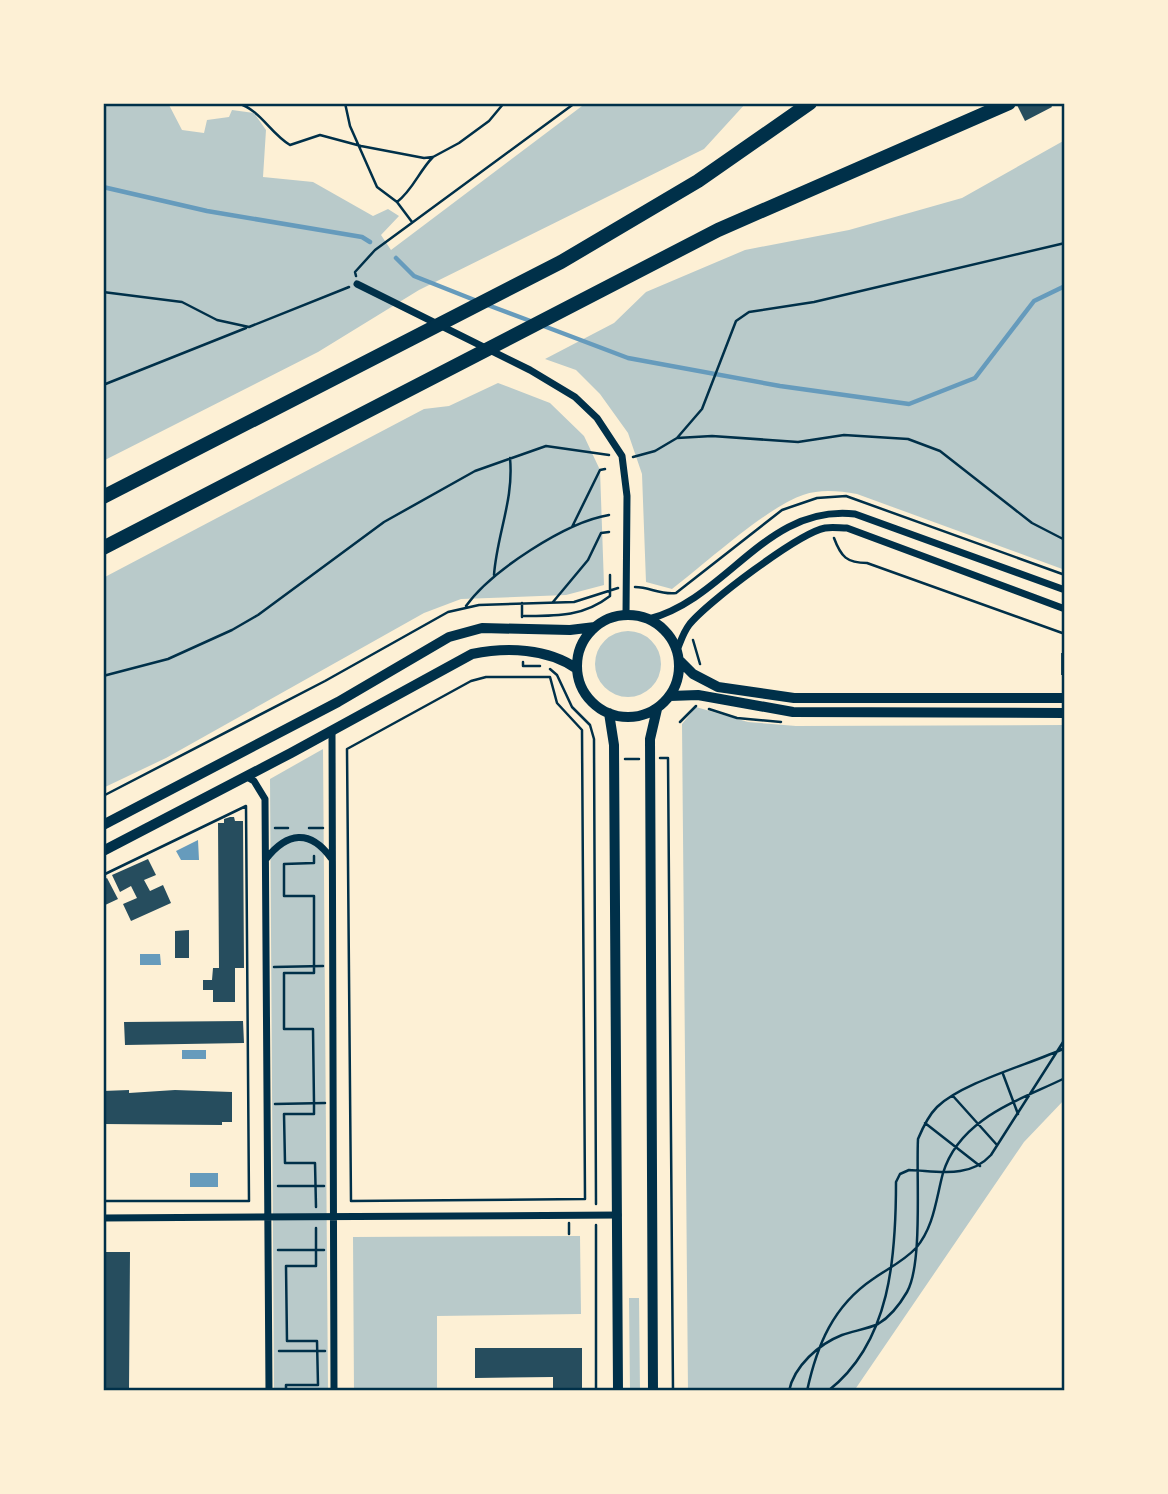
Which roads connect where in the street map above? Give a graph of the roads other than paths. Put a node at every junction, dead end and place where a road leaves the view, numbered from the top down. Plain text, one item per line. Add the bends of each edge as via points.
1 (810, 103) edge
2 (1009, 103) edge
3 (357, 284) road end
4 (103, 497) edge
5 (103, 548) edge
6 (1065, 590) edge
7 (1065, 609) edge
8 (626, 615) junction
9 (649, 619) junction
10 (595, 627) junction
11 (677, 650) junction
12 (680, 661) junction
13 (577, 669) junction
14 (670, 696) junction
15 (1065, 698) edge
16 (657, 709) junction
17 (609, 713) junction
18 (1065, 713) edge
19 (332, 731) junction
20 (247, 777) junction
21 (103, 824) edge
22 (103, 851) edge
23 (266, 859) junction
24 (331, 859) junction
25 (618, 1215) junction
26 (268, 1217) junction
27 (334, 1217) junction
28 (103, 1218) edge
29 (268, 1391) edge
30 (334, 1391) edge
31 (618, 1391) edge
32 (653, 1391) edge

1 - 4 highway via 698,181 561,262
2 - 5 highway via 718,230
3 - 8 street via 530,370 575,397 597,418 622,456
6 - 9 street via 855,513 834,511 789,524 685,604
7 - 11 street via 847,528 803,538 690,624
8 - 9 street
8 - 10 street
9 - 11 street via 661,626
10 - 13 street via 582,643
10 - 21 street via 482,628 449,637 313,716
11 - 12 street
12 - 14 street
12 - 15 street via 718,687 785,697
13 - 17 street via 586,696
13 - 19 street via 542,653 472,654
14 - 16 street
14 - 18 street via 698,695 793,712
16 - 17 street via 633,716
16 - 32 street via 651,725 650,758
17 - 25 street via 614,760
19 - 20 street
19 - 24 street
20 - 22 street
20 - 23 street via 265,799
23 - 24 street via 276,846 291,839 314,839
23 - 26 street
24 - 27 street
25 - 27 street
25 - 31 street
26 - 27 street
26 - 28 street
26 - 29 street
27 - 30 street

